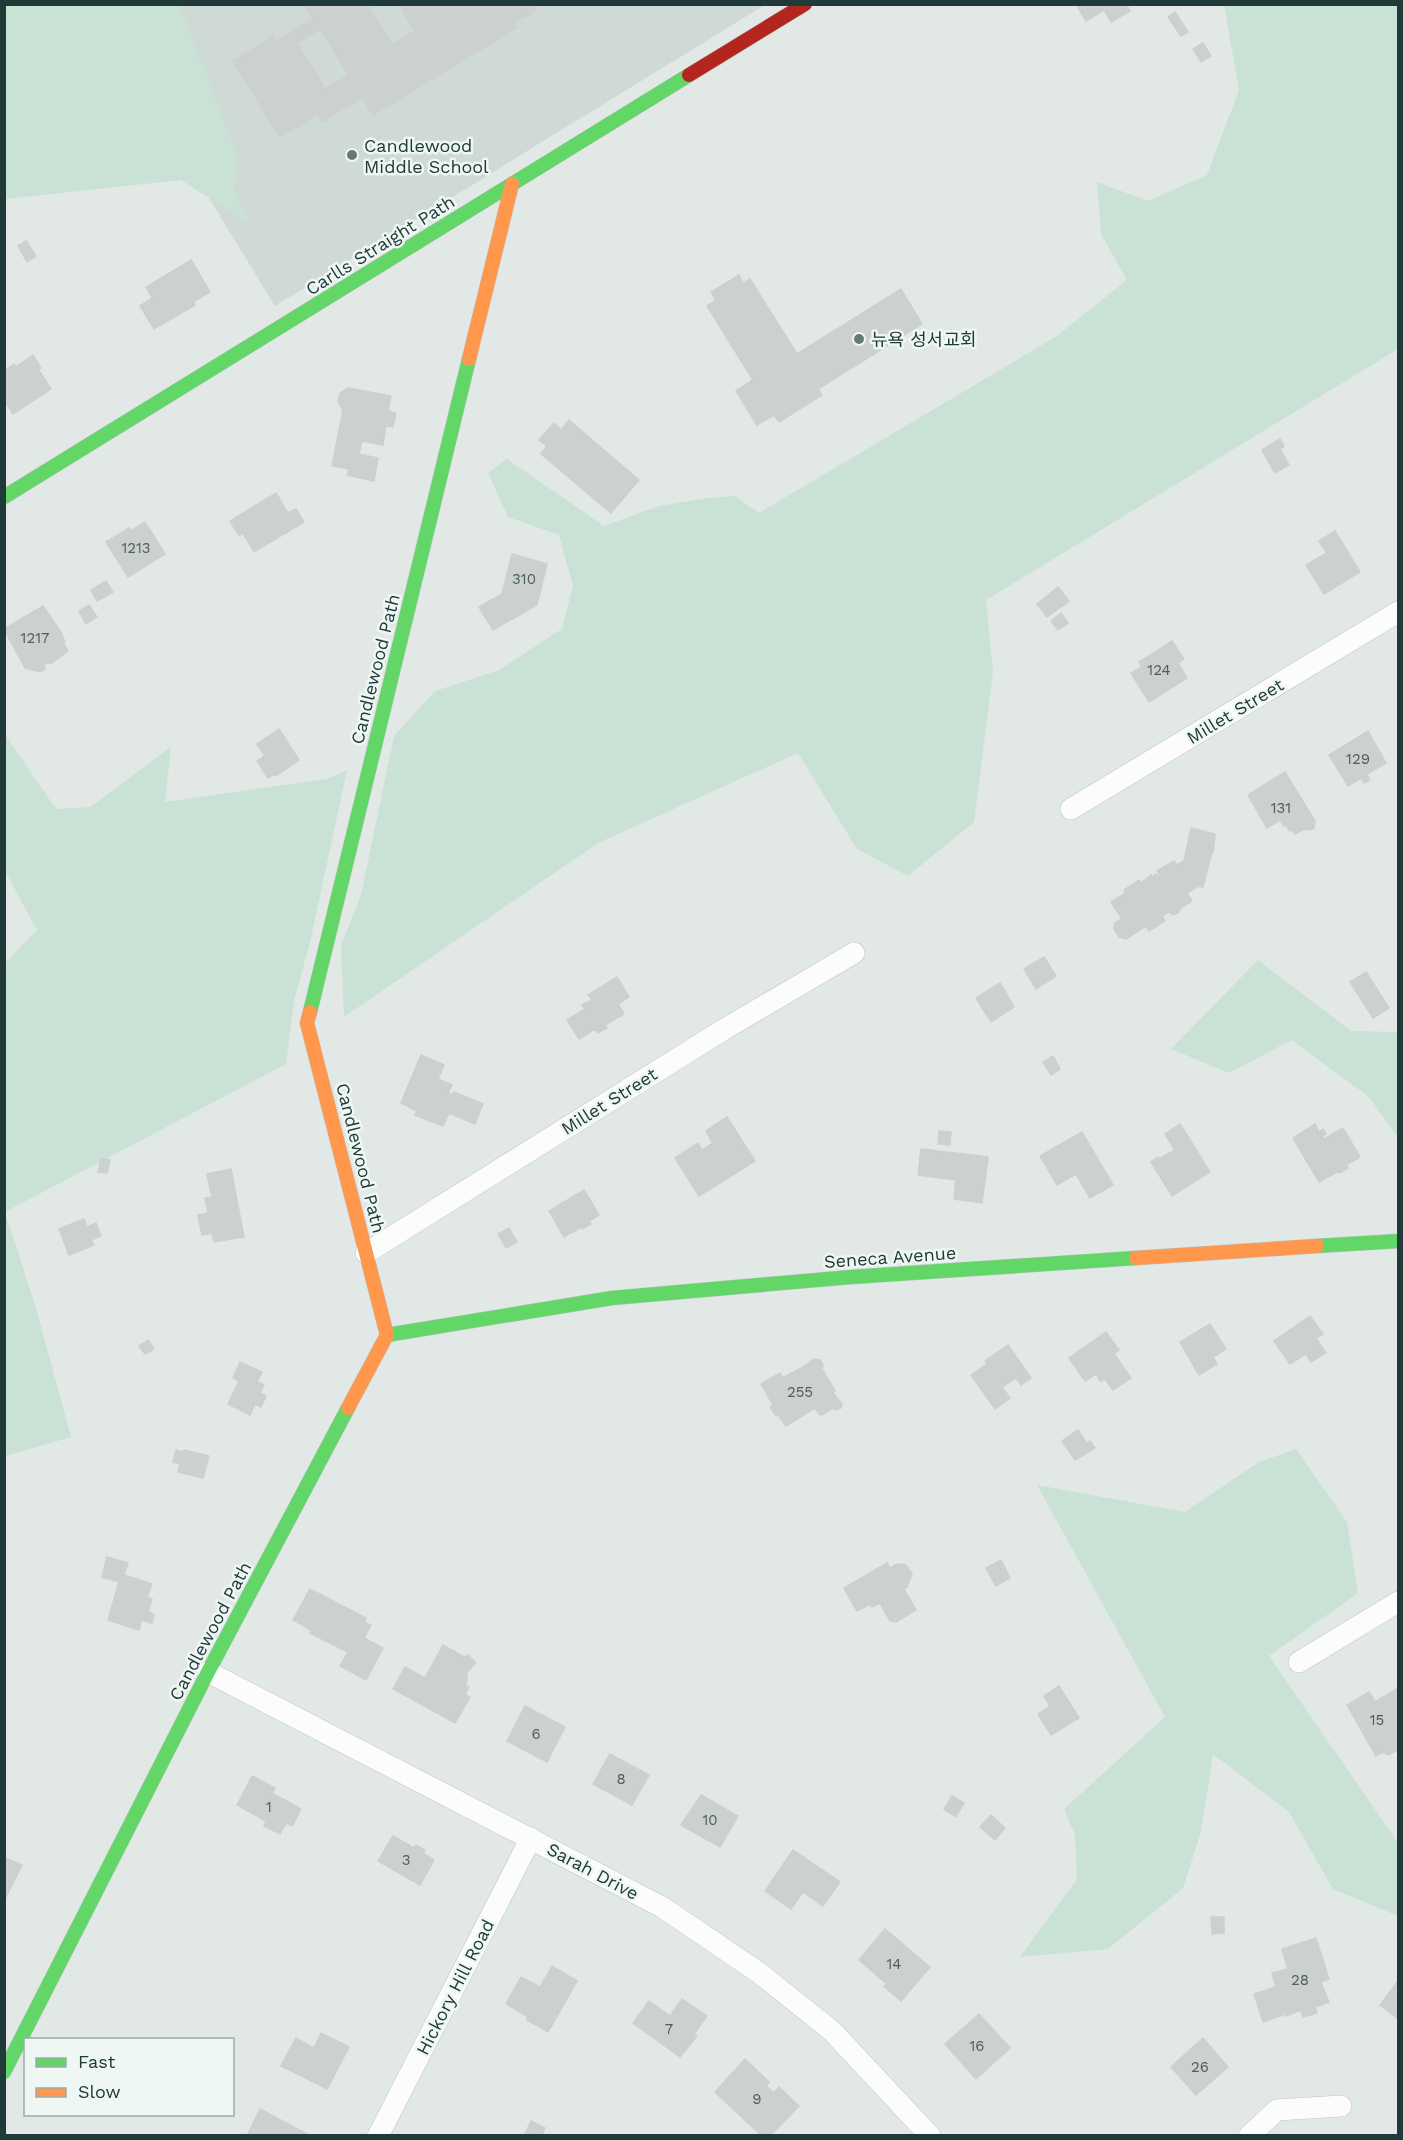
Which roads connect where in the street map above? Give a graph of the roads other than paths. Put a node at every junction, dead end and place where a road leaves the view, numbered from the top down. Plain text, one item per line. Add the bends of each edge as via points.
1 (805, 4) edge
2 (512, 184) junction
3 (4, 497) edge
4 (1398, 612) edge
5 (1071, 809) dead end
6 (854, 953) dead end
7 (1398, 1241) edge
8 (366, 1253) junction
9 (387, 1335) junction
10 (1398, 1602) edge
11 (1299, 1662) dead end
12 (208, 1672) junction
13 (531, 1838) junction
14 (4, 2072) edge
15 (1341, 2106) dead end
16 (378, 2136) edge
17 (930, 2136) edge
18 (1249, 2136) edge

1 - 2 street, Carlls Straight Path
2 - 3 street, Carlls Straight Path
2 - 8 street, Candlewood Path via 308,1023
4 - 5 street, Millet Street
6 - 8 street, Millet Street via 723,1030
7 - 9 street, Seneca Avenue via 851,1277 623,1297
8 - 9 street, Candlewood Path
9 - 12 street, Candlewood Path
10 - 11 street
12 - 13 street, Sarah Drive
12 - 14 street, Candlewood Path
13 - 16 street, Hickory Hill Road
13 - 17 street, Sarah Drive via 662,1907 758,1972 832,2031
15 - 18 street via 1277,2110

